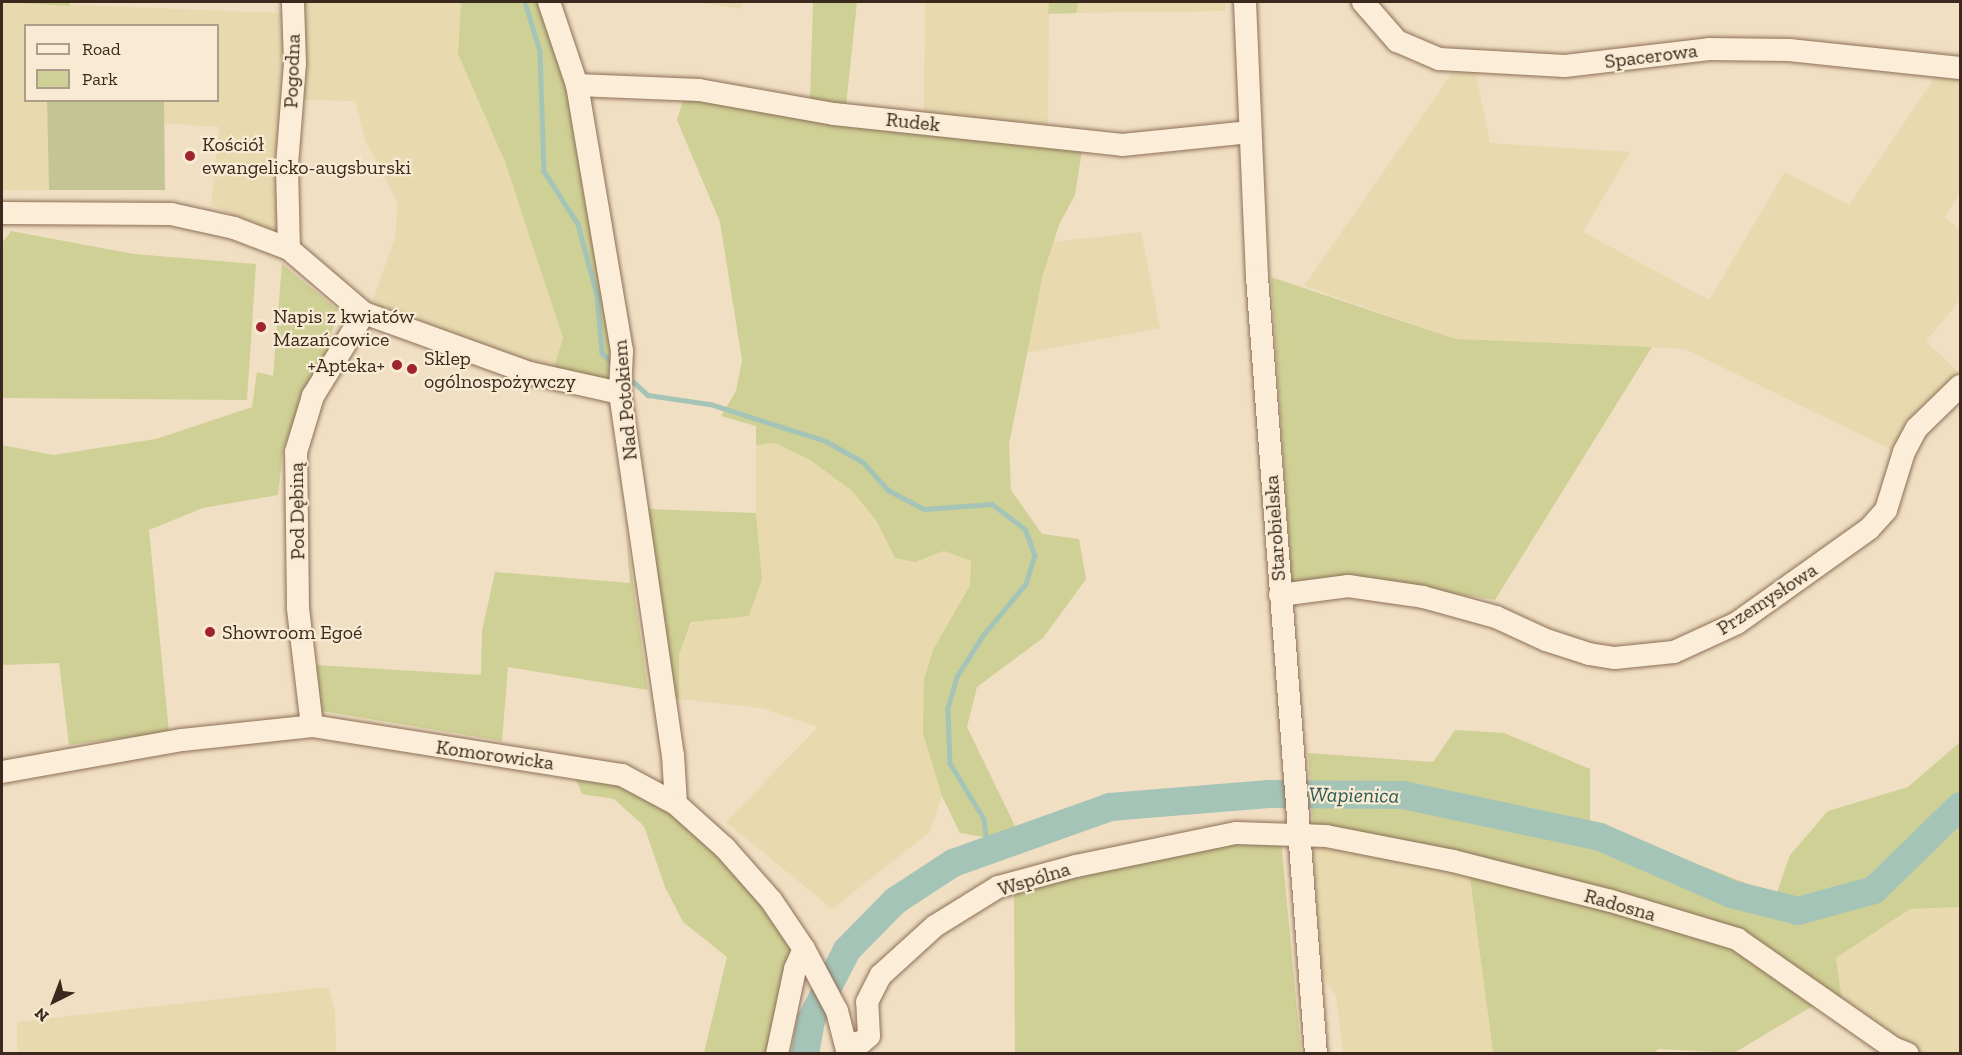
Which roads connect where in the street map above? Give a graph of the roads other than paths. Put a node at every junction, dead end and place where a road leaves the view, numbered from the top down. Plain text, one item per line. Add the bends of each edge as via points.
1 (293, 2) edge
2 (549, 2) edge
3 (1245, 2) edge
4 (1363, 2) edge
5 (1960, 68) edge
6 (577, 85) junction
7 (1250, 132) junction
8 (2, 213) edge
9 (289, 249) junction
10 (364, 313) junction
11 (1960, 386) edge
12 (619, 387) junction
13 (1280, 596) junction
14 (312, 726) junction
15 (2, 772) edge
16 (676, 804) junction
17 (1299, 827) junction
18 (808, 957) junction
19 (848, 1049) edge
20 (777, 1053) edge
21 (1316, 1053) edge
22 (1908, 1053) edge

1 - 9 street, Pogodna via 295,63 287,165
2 - 6 street, Nad Potokiem
3 - 7 street, Starobielska
4 - 5 street, Spacerowa via 1397,41 1439,59 1565,66 1709,49 1789,50
6 - 7 street, Rudek via 699,90 834,114 1122,145
6 - 12 street, Nad Potokiem via 622,351
7 - 13 street, Starobielska
8 - 9 street via 171,214 234,228
9 - 10 street
10 - 12 street via 530,373
10 - 14 street, Pod Dębiną via 313,396 296,452 298,608
11 - 13 street, Przemysłowa via 1917,428 1904,452 1886,510 1869,530 1737,623 1674,652 1615,657 1589,654 1496,617 1423,597 1348,586
12 - 16 street, Nad Potokiem via 673,754
13 - 17 street, Starobielska
14 - 15 street, Komorowicka via 182,740
14 - 16 street, Komorowicka via 622,775
16 - 18 street, Komorowicka via 725,848 771,900
17 - 19 street, Wspólna via 1236,833 1076,866 998,887 935,926 881,975 867,1002 869,1036
17 - 21 street, Starobielska
17 - 22 street, Radosna via 1611,901 1737,939 1893,1048
18 - 19 street, Komorowicka via 837,1011
18 - 20 street via 795,969

